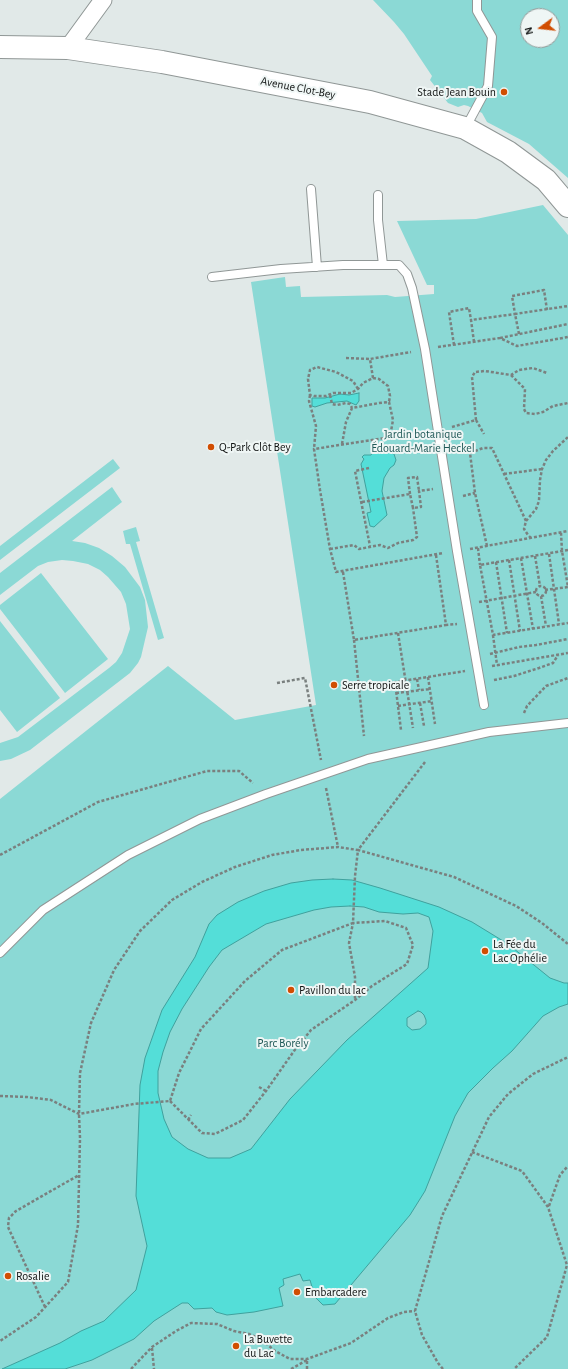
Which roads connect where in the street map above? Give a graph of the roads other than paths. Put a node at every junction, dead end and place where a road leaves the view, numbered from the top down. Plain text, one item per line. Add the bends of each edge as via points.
1 (103, 0) edge
2 (477, 0) edge
3 (0, 47) edge
4 (68, 48) junction
5 (465, 128) junction
6 (311, 189) dead end
7 (378, 195) dead end
8 (568, 206) edge
9 (383, 266) junction
10 (317, 267) junction
11 (212, 277) dead end
12 (484, 705) dead end
13 (568, 723) edge
14 (0, 953) edge

1 - 4 street
2 - 5 lane via 477,10 492,37 488,86
3 - 4 street, Avenue Clot-Bey
4 - 5 street, Avenue Clot-Bey via 162,62 370,102
5 - 8 street, Avenue Clot-Bey via 508,152 546,180
6 - 10 lane
7 - 9 lane
9 - 10 lane
9 - 12 lane via 399,265 408,274 412,288 425,349
10 - 11 lane
13 - 14 lane via 489,732 368,759 200,819 128,855 43,910

